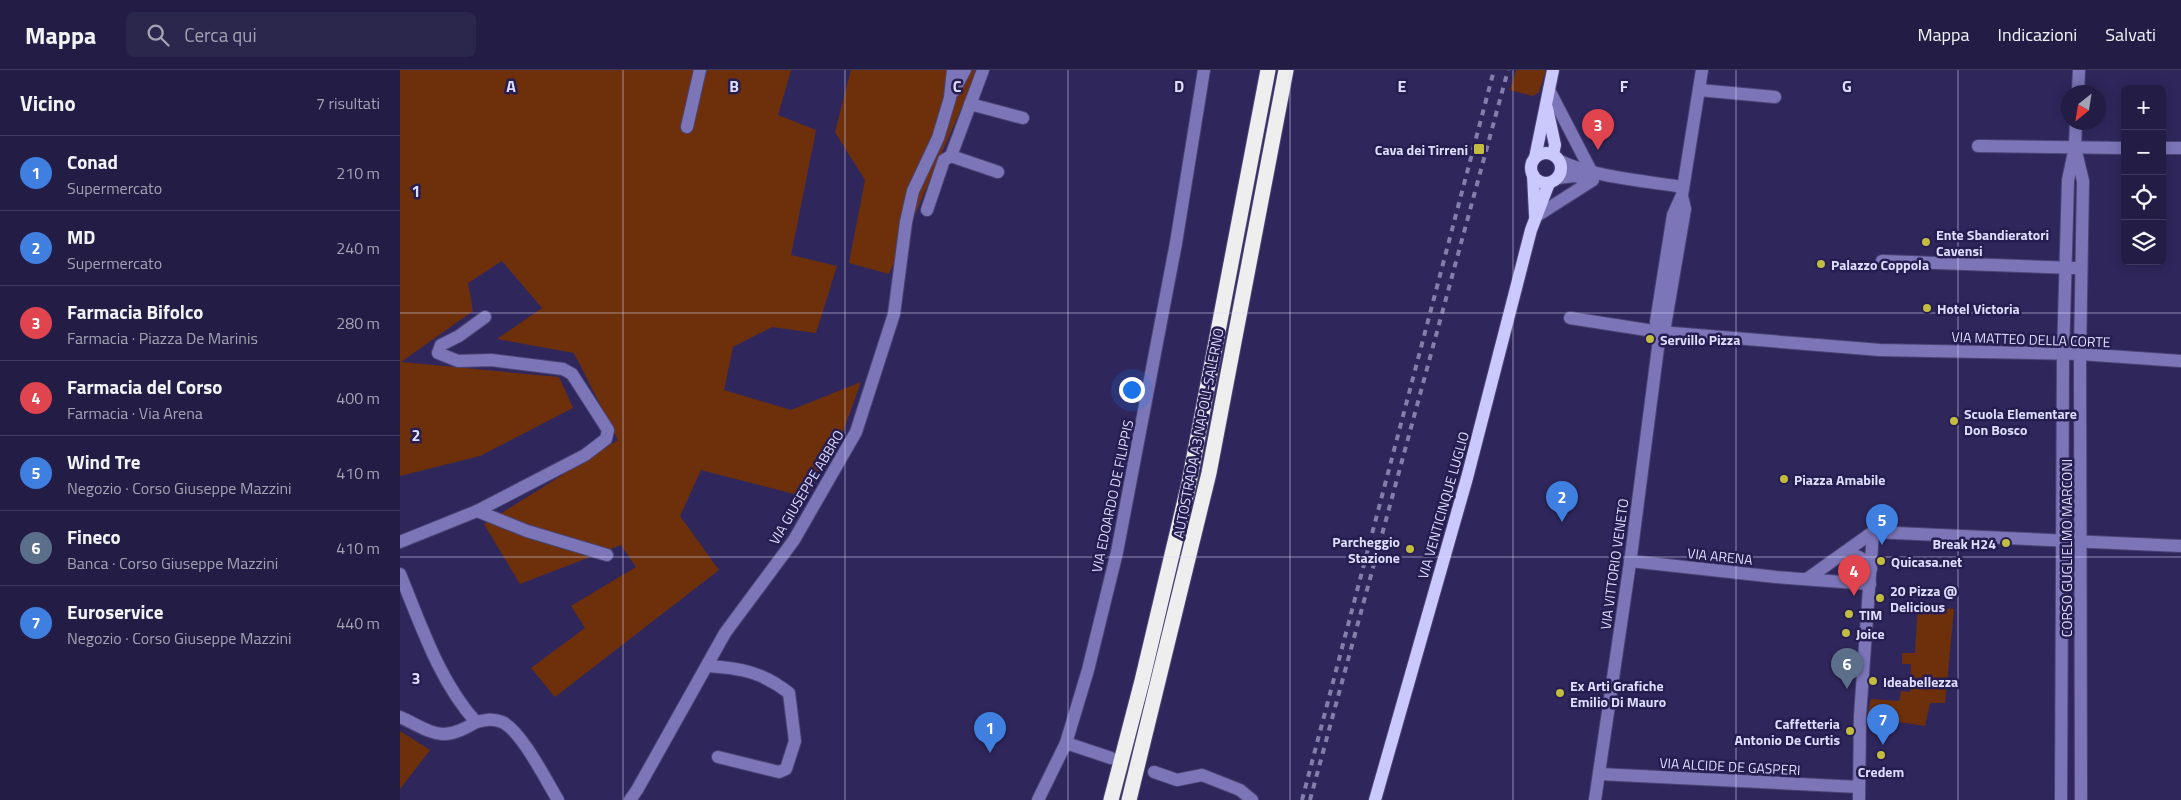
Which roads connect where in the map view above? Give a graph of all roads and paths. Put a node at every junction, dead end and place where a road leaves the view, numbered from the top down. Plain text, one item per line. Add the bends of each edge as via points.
1 (700, 70) edge
2 (953, 70) edge
3 (965, 70) edge
4 (983, 70) edge
5 (1204, 70) edge
6 (1268, 70) edge
7 (1286, 70) edge
8 (1553, 70) edge
9 (1702, 70) edge
10 (2079, 70) edge
11 (2078, 85) edge
12 (1549, 90) junction
13 (1699, 90) junction
14 (1775, 97) dead end
15 (950, 98) junction
16 (970, 104) junction
17 (1547, 105) junction
18 (1023, 118) dead end
19 (687, 127) dead end
20 (2076, 130) edge
21 (1978, 146) dead end
22 (2075, 147) junction
23 (2121, 148) edge
24 (2166, 148) edge
25 (2181, 148) edge
26 (952, 156) junction
27 (1535, 158) junction
28 (1556, 158) junction
29 (998, 172) dead end
30 (1533, 175) junction
31 (1592, 176) junction
32 (1553, 181) junction
33 (1682, 191) junction
34 (927, 210) dead end
35 (1535, 217) junction
36 (1882, 261) dead end
37 (2066, 268) junction
38 (2081, 268) junction
39 (485, 317) dead end
40 (1570, 318) dead end
41 (1660, 332) junction
42 (2080, 354) junction
43 (2063, 355) junction
44 (2181, 360) edge
45 (477, 511) junction
46 (1873, 532) junction
47 (2063, 541) junction
48 (400, 542) edge
49 (2080, 542) junction
50 (2181, 546) edge
51 (1843, 554) junction
52 (607, 555) dead end
53 (1630, 561) junction
54 (1871, 569) junction
55 (400, 574) edge
56 (1807, 579) junction
57 (1870, 584) junction
58 (2063, 650) junction
59 (2081, 650) junction
60 (707, 666) junction
61 (400, 717) edge
62 (476, 722) junction
63 (2061, 730) junction
64 (2081, 730) junction
65 (1066, 743) junction
66 (718, 757) dead end
67 (1111, 758) dead end
68 (1154, 772) dead end
69 (1599, 774) junction
70 (1859, 794) edge
71 (558, 800) edge
72 (630, 800) edge
73 (1038, 800) edge
74 (1111, 800) edge
75 (1129, 800) edge
76 (1252, 800) edge
77 (1375, 800) edge
78 (1595, 800) edge
79 (2061, 800) edge
80 (2081, 800) edge

1 - 19 street
2 - 15 street, VIA GIUSEPPE ABBRO
3 - 15 street
4 - 16 street
5 - 65 street, VIA EDOARDO DE FILIPPIS via 1176,243 1117,552
6 - 74 highway, AUTOSTRADA A3 NAPOLI-SALERNO via 1187,491
7 - 75 highway, AUTOSTRADA A3 NAPOLI-SALERNO via 1209,473
8 - 12 main road
9 - 13 street, VIA VITTORIO VENETO
10 - 11 street
12 - 17 main road
12 - 31 street
13 - 14 street
13 - 33 street, VIA VITTORIO VENETO
15 - 60 street, VIA GIUSEPPE ABBRO via 938,138 913,191 894,314 856,432 794,540 725,633
16 - 18 street
16 - 26 street
17 - 27 main road
17 - 28 main road
20 - 22 street, CORSO GUGLIELMO MARCONI
21 - 22 street
22 - 23 street
22 - 37 street, CORSO GUGLIELMO MARCONI via 2068,180
22 - 38 street, CORSO GUGLIELMO MARCONI via 2083,181
24 - 25 street
26 - 29 street
26 - 34 street via 944,160
27 - 28 main road via 1541,154
27 - 30 main road via 1531,166
28 - 31 street
28 - 32 main road via 1562,170
30 - 32 main road via 1539,182
30 - 35 main road
31 - 32 street
31 - 33 street
31 - 35 street
32 - 35 main road
33 - 41 street, VIA VITTORIO VENETO via 1672,215 1656,322
35 - 77 main road, VIA VENTICINQUE LUGLIO via 1467,478
36 - 37 street
37 - 38 street
37 - 43 street, CORSO GUGLIELMO MARCONI
38 - 42 street, CORSO GUGLIELMO MARCONI
39 - 45 street via 441,346 438,353 458,361 490,360 563,369 572,374 608,430 606,439 585,455
40 - 41 street, VIA MATTEO DELLA CORTE
41 - 43 street, VIA MATTEO DELLA CORTE via 1880,350
41 - 53 street, VIA VITTORIO VENETO
42 - 43 street, VIA MATTEO DELLA CORTE
42 - 44 street, VIA MATTEO DELLA CORTE
42 - 49 street, CORSO GUGLIELMO MARCONI
43 - 47 street, CORSO GUGLIELMO MARCONI
45 - 48 street
45 - 52 street via 527,531
46 - 47 street
46 - 51 street
46 - 54 street
47 - 49 street
47 - 58 street, CORSO GUGLIELMO MARCONI
49 - 50 street
49 - 59 street, CORSO GUGLIELMO MARCONI
51 - 54 street via 1857,555
51 - 56 street
53 - 56 street, VIA ARENA
53 - 69 street, VIA VITTORIO VENETO
54 - 57 street
55 - 62 street via 434,657
56 - 57 street, VIA ARENA
57 - 70 street via 1860,716
58 - 59 street
58 - 63 street, CORSO GUGLIELMO MARCONI
59 - 64 street, CORSO GUGLIELMO MARCONI
60 - 66 street via 737,668 773,680 790,693 795,741 786,769 779,772
60 - 72 street, VIA GIUSEPPE ABBRO
61 - 62 street via 428,731 446,735 460,732
62 - 71 street via 490,719 503,722 515,731
63 - 64 street
63 - 79 street, CORSO GUGLIELMO MARCONI
64 - 80 street, CORSO GUGLIELMO MARCONI
65 - 67 street
65 - 73 street, VIA EDOARDO DE FILIPPIS
68 - 76 street via 1178,780 1202,775 1240,790
69 - 70 street, VIA ALCIDE DE GASPERI
69 - 78 street, VIA VITTORIO VENETO

